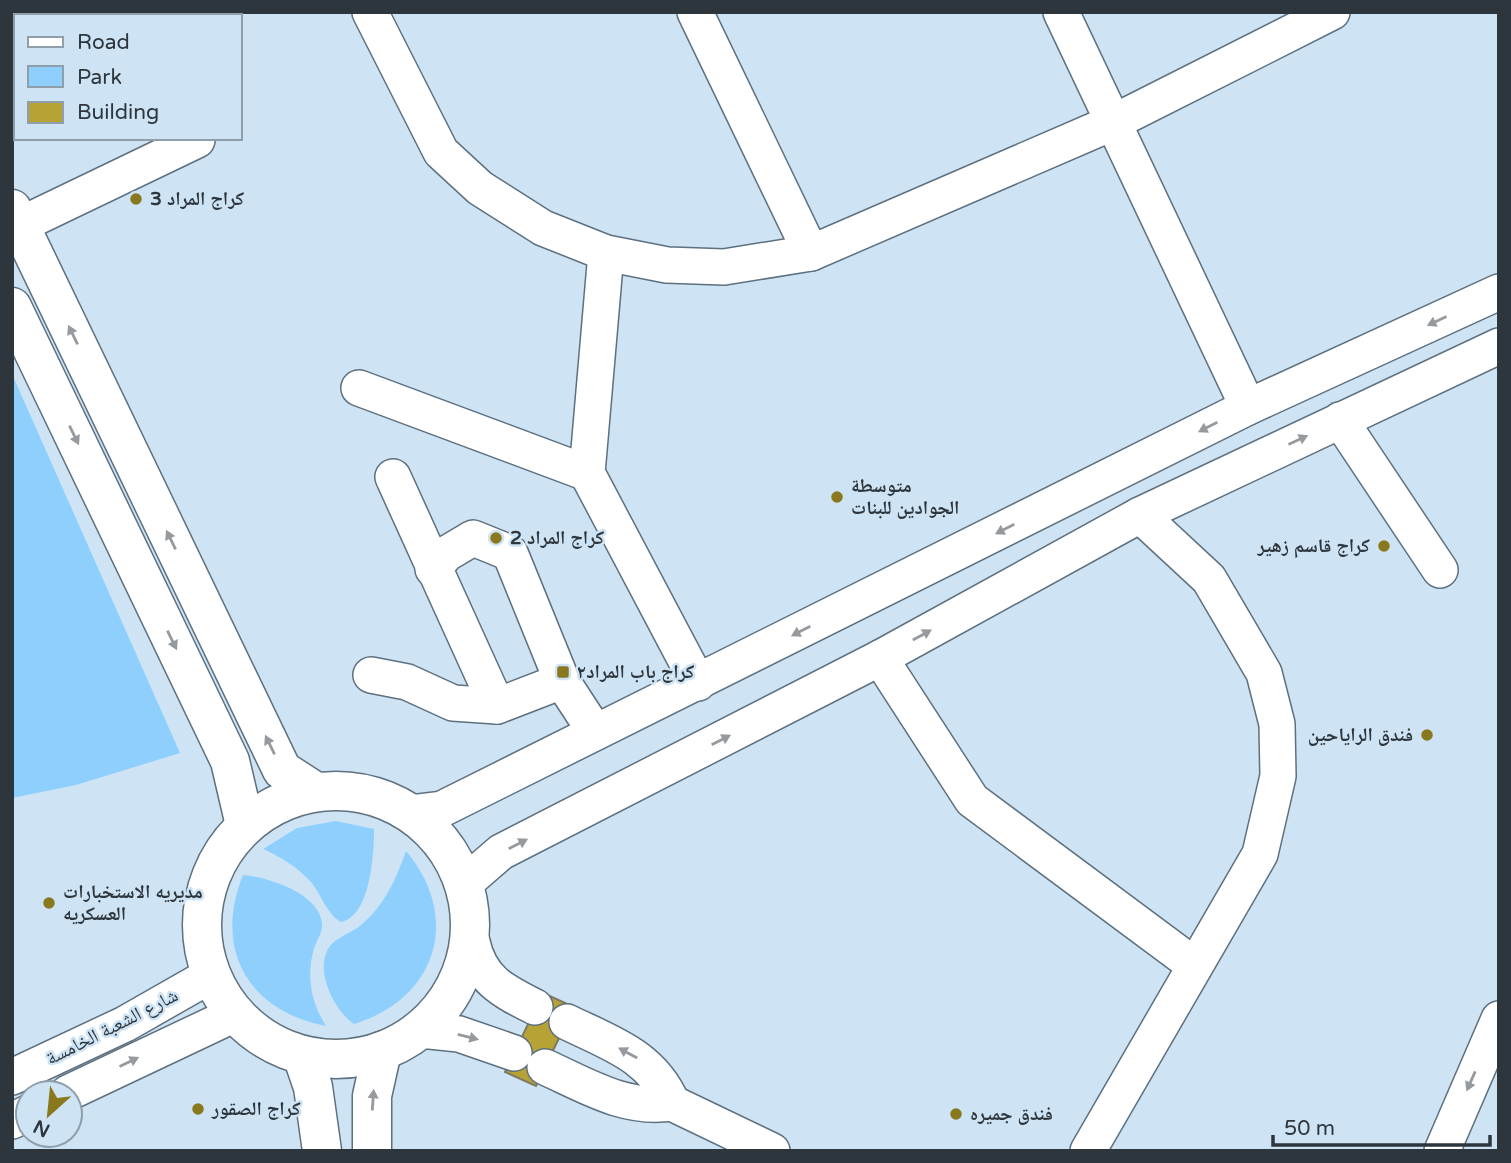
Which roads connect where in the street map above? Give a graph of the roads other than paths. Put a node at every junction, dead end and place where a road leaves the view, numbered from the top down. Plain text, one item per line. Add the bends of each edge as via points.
1 (370, 12) edge
2 (695, 12) edge
3 (1061, 12) edge
4 (1332, 12) edge
5 (1114, 122) junction
6 (197, 140) edge
7 (16, 217) edge
8 (606, 253) junction
9 (811, 253) junction
10 (1499, 292) edge
11 (14, 314) edge
12 (1499, 346) edge
13 (1334, 368) junction
14 (359, 388) dead end
15 (1248, 407) junction
16 (1348, 416) junction
17 (587, 473) junction
18 (393, 477) dead end
19 (1140, 515) junction
20 (433, 569) junction
21 (1440, 570) dead end
22 (880, 658) junction
23 (371, 675) dead end
24 (562, 681) junction
25 (698, 682) junction
26 (497, 706) junction
27 (594, 730) junction
28 (316, 792) junction
29 (409, 813) junction
30 (245, 825) junction
31 (464, 884) junction
32 (472, 942) junction
33 (1194, 965) junction
34 (211, 975) junction
35 (536, 1007) dead end
36 (234, 1014) junction
37 (1499, 1019) edge
38 (567, 1022) dead end
39 (420, 1030) junction
40 (382, 1051) junction
41 (514, 1053) dead end
42 (302, 1055) junction
43 (545, 1067) dead end
44 (12, 1077) edge
45 (84, 1085) edge
46 (672, 1103) junction
47 (322, 1151) edge
48 (372, 1151) edge
49 (772, 1151) edge
50 (1088, 1151) edge
51 (1441, 1151) edge

1 - 8 street via 441,152 480,188 543,228
2 - 9 street
3 - 5 street
4 - 5 street
5 - 9 street
5 - 15 street
6 - 7 street
28 -> 7 main road via 282,770
8 - 9 street via 667,265 724,267
8 - 17 street
10 -> 13 street
11 -> 30 main road via 230,761
12 - 16 street
13 - 15 street
13 - 16 street
14 - 17 street
15 -> 25 street
19 -> 16 street
16 - 21 street
17 - 25 street
18 - 20 street
22 -> 19 street
19 - 33 street via 1209,579 1264,673 1277,724 1278,776 1260,854
20 - 24 street via 446,554 473,538 510,552
20 - 26 street
31 -> 22 street via 501,852
22 - 33 street via 972,800
23 - 26 street via 407,682 453,703
24 - 26 street
24 - 27 street
25 - 27 street
27 - 29 street via 442,809
28 - 29 main road via 365,794
28 - 30 main road via 278,803
29 - 31 main road via 433,832
30 - 34 main road via 219,856 204,895 201,936
31 - 32 main road
32 - 35 street via 475,959 494,986
32 - 39 main road via 449,997
33 - 50 street
34 - 36 main road
34 - 44 street, شارع الشعبة الخامسة via 125,1024
36 - 42 main road via 254,1032
45 -> 36 street, شارع الشعبة الخامسة
37 -> 51 street
46 -> 38 street via 646,1064
39 - 40 main road
39 -> 41 street via 459,1034
40 - 42 main road via 342,1059
48 -> 40 main road via 372,1096
42 - 47 main road via 313,1087
43 - 46 street via 619,1100
46 - 49 street

